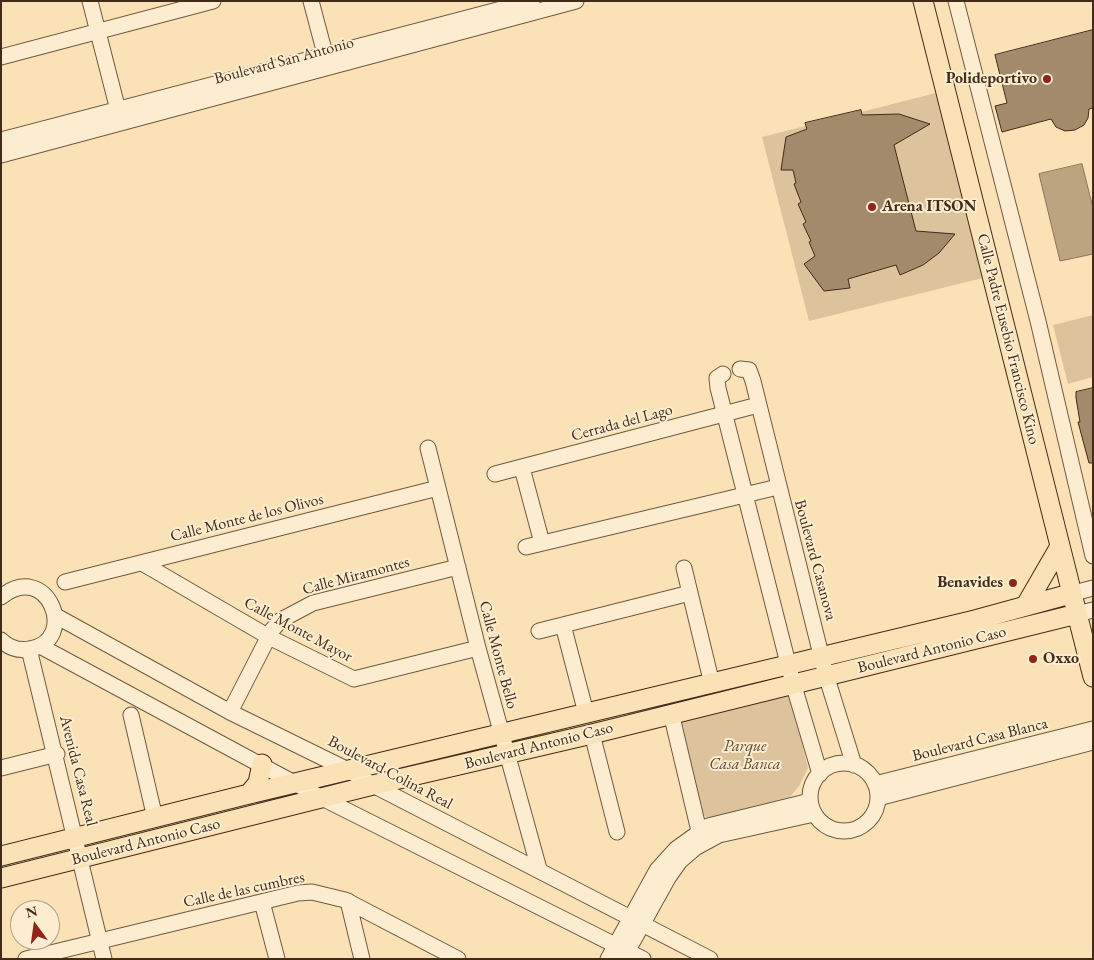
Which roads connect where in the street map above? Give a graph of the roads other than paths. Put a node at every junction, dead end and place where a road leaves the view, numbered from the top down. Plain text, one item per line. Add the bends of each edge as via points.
1 (90, 1) edge
2 (213, 1) edge
3 (311, 1) edge
4 (532, 1) edge
5 (576, 1) edge
6 (924, 1) edge
7 (956, 1) edge
8 (98, 31) junction
9 (325, 54) junction
10 (1, 57) edge
11 (118, 110) junction
12 (1, 140) edge
13 (1, 154) edge
14 (740, 369) dead end
15 (722, 374) dead end
16 (758, 405) junction
17 (725, 414) junction
18 (428, 448) dead end
19 (522, 468) junction
20 (495, 474) dead end
21 (778, 487) junction
22 (438, 488) junction
23 (746, 495) junction
24 (542, 543) junction
25 (526, 547) dead end
26 (1059, 548) junction
27 (1093, 556) edge
28 (142, 563) junction
29 (458, 567) junction
30 (684, 568) dead end
31 (64, 582) dead end
32 (1093, 588) edge
33 (690, 593) junction
34 (1070, 594) junction
35 (1, 597) edge
36 (1026, 605) junction
37 (1085, 612) edge
38 (56, 616) junction
39 (563, 625) junction
40 (977, 629) junction
41 (539, 632) dead end
42 (268, 637) junction
43 (1, 640) edge
44 (35, 648) junction
45 (478, 648) junction
46 (824, 666) junction
47 (792, 674) junction
48 (1093, 678) edge
49 (712, 684) junction
50 (230, 712) junction
51 (586, 713) junction
52 (671, 713) junction
53 (132, 715) dead end
54 (1093, 729) edge
55 (592, 734) junction
56 (502, 735) junction
57 (1093, 742) edge
58 (57, 754) junction
59 (506, 754) junction
60 (262, 764) junction
61 (854, 765) junction
62 (1, 768) edge
63 (350, 771) junction
64 (820, 774) junction
65 (297, 783) junction
66 (373, 785) junction
67 (877, 791) junction
68 (249, 794) junction
69 (324, 798) junction
70 (812, 808) junction
71 (155, 818) junction
72 (699, 831) junction
73 (617, 832) dead end
74 (76, 837) junction
75 (1, 856) edge
76 (81, 859) junction
77 (539, 870) junction
78 (1, 878) edge
79 (348, 901) junction
80 (262, 902) junction
81 (637, 920) junction
82 (99, 940) junction
83 (618, 953) edge
84 (26, 959) edge
85 (104, 959) edge
86 (277, 959) edge
87 (362, 959) edge
88 (458, 959) edge
89 (643, 959) edge
90 (710, 959) edge

1 - 8 street
2 - 8 street
3 - 9 street
4 - 9 street, Boulevard San Antonio
5 - 13 street, Boulevard San Antonio
6 - 26 main road, Calle Padre Eusebio Francisco Kino
7 - 27 street, Calle Padre Eusebio Francisco Kino via 1038,322
8 - 10 street
8 - 11 street
9 - 11 street, Boulevard San Antonio
11 - 12 street, Boulevard San Antonio
14 - 16 street, Boulevard Casanova via 750,372
15 - 17 street via 717,381
16 - 17 street, Cerrada del Lago
16 - 21 street, Boulevard Casanova
17 - 19 street, Cerrada del Lago
17 - 23 street
18 - 22 street, Calle Monte Bello
19 - 20 street, Cerrada del Lago
19 - 24 street
21 - 23 street
21 - 46 street, Boulevard Casanova
22 - 28 street, Calle Monte de los Olivos
22 - 29 street, Calle Monte Bello
23 - 24 street
23 - 47 street
24 - 25 street
26 - 34 main road, Calle Padre Eusebio Francisco Kino
26 - 36 main road
28 - 31 street, Calle Monte de los Olivos
28 - 42 street, Calle Monte Mayor
29 - 42 street, Calle Miramontes via 313,603 281,620
29 - 45 street, Calle Monte Bello
30 - 33 street
32 - 34 street
33 - 39 street
33 - 49 street
34 - 36 main road, Boulevard Antonio Caso
34 - 37 main road, Calle Padre Eusebio Francisco Kino
35 - 38 street via 22,587 38,590 50,601
36 - 40 main road, Boulevard Antonio Caso
37 - 40 main road, Boulevard Antonio Caso
37 - 48 main road, Calle Padre Eusebio Francisco Kino
38 - 44 street via 54,630
38 - 50 street, Boulevard Colina Real
39 - 41 street
39 - 51 street
40 - 46 main road, Boulevard Antonio Caso
42 - 45 street, Calle Monte Mayor via 354,679
42 - 50 street, Calle Miramontes
43 - 44 street via 16,649
44 - 58 street, Avenida Casa Real
44 - 60 street
45 - 56 street, Calle Monte Bello
46 - 47 main road, Boulevard Antonio Caso
46 - 61 street, Boulevard Casanova
47 - 49 main road, Boulevard Antonio Caso
47 - 52 main road, Boulevard Antonio Caso
47 - 64 street
49 - 51 main road, Boulevard Antonio Caso
50 - 63 street, Boulevard Colina Real
51 - 56 main road, Boulevard Antonio Caso
52 - 55 main road, Boulevard Antonio Caso
52 - 72 street
53 - 71 street
54 - 67 street, Boulevard Casa Blanca
55 - 59 main road, Boulevard Antonio Caso
55 - 73 street
56 - 59 street, Calle Monte Bello
56 - 63 main road, Boulevard Antonio Caso
57 - 67 street, Boulevard Casa Blanca
58 - 62 street
58 - 74 street, Avenida Casa Real
59 - 66 main road, Boulevard Antonio Caso
59 - 77 street, Calle Monte Bello
60 - 65 street
60 - 68 main road via 258,783
61 - 64 street via 836,765
61 - 67 street via 870,776
63 - 65 main road, Boulevard Antonio Caso
63 - 66 street, Boulevard Colina Real
64 - 70 street via 812,786
65 - 68 main road, Boulevard Antonio Caso
65 - 69 street
66 - 69 main road, Boulevard Antonio Caso
66 - 77 street, Boulevard Colina Real
67 - 70 street via 875,811 858,828 846,831 828,827
68 - 71 main road, Boulevard Antonio Caso
69 - 76 main road, Boulevard Antonio Caso
69 - 83 street
70 - 72 street via 716,823
70 - 81 street via 704,842 674,870
71 - 74 main road, Boulevard Antonio Caso
72 - 81 street via 657,870
74 - 75 main road, Boulevard Antonio Caso
74 - 76 street, Avenida Casa Real
76 - 78 main road, Boulevard Antonio Caso
76 - 82 street, Avenida Casa Real
77 - 81 street, Boulevard Colina Real
79 - 80 street, Calle de las cumbres via 312,892
79 - 87 street
79 - 88 street, Calle de las cumbres
80 - 82 street, Calle de las cumbres
80 - 86 street
81 - 83 street
81 - 90 street, Boulevard Colina Real
82 - 84 street, Calle de las cumbres
82 - 85 street, Avenida Casa Real
83 - 89 street

